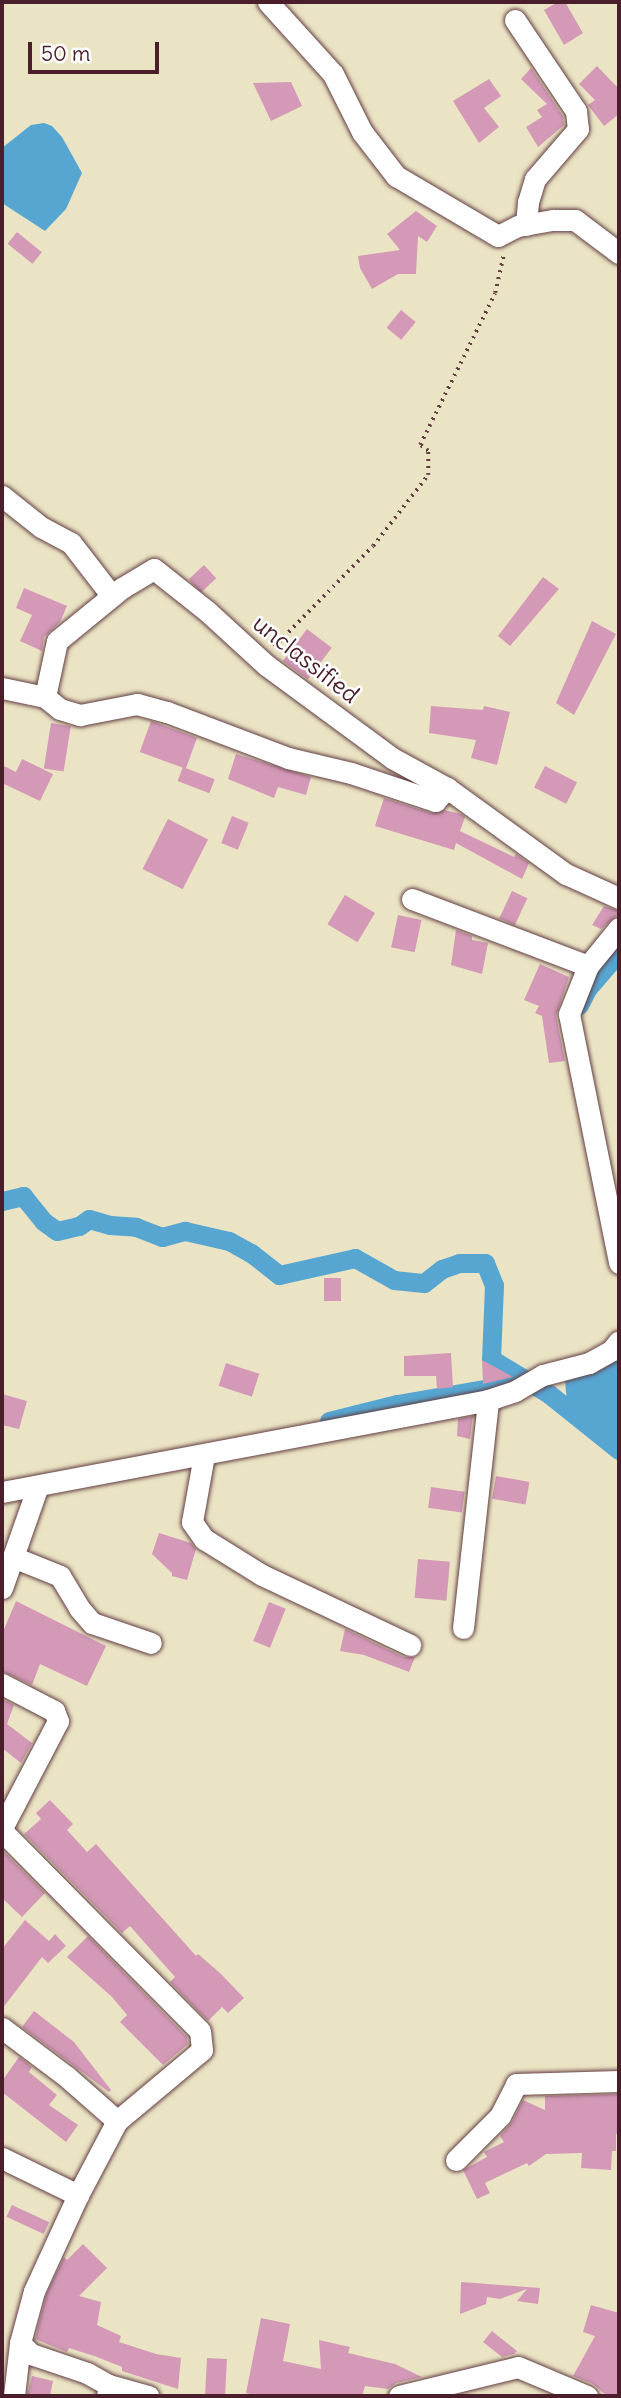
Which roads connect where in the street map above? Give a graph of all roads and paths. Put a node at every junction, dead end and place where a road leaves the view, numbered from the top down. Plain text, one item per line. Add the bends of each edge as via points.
1 (268, 2) edge
2 (515, 20) dead end
3 (517, 228) junction
4 (619, 253) edge
5 (2, 496) edge
6 (112, 596) junction
7 (262, 662) junction
8 (2, 688) edge
9 (45, 697) junction
10 (447, 788) junction
11 (619, 898) edge
12 (412, 899) dead end
13 (619, 928) edge
14 (588, 966) junction
15 (619, 1264) edge
16 (619, 1340) edge
17 (488, 1400) junction
18 (204, 1455) junction
19 (38, 1486) junction
20 (2, 1492) edge
21 (13, 1557) junction
22 (2, 1588) edge
23 (463, 1628) dead end
24 (151, 1643) dead end
25 (410, 1645) dead end
26 (2, 1684) edge
27 (2, 1830) edge
28 (2, 2028) edge
29 (619, 2081) edge
30 (117, 2121) junction
31 (2, 2158) edge
32 (456, 2160) dead end
33 (78, 2195) junction
34 (20, 2343) junction
35 (108, 2391) edge
36 (14, 2396) edge
37 (148, 2396) edge
38 (398, 2396) edge
39 (587, 2396) edge

1 - 3 street via 333,74 362,132 396,176 498,236
2 - 3 street via 576,111 578,129 535,179
3 - 4 street via 575,220
3 - 7 path via 495,293 420,445 428,451 428,475 373,546
5 - 6 street via 41,527 71,543
6 - 7 street, unclassified via 154,569
6 - 9 street, unclassified via 57,641
7 - 10 street, unclassified via 392,758
8 - 9 street
9 - 10 street via 60,709 80,715 137,704 167,712 288,758 435,801
10 - 11 street, unclassified via 566,874
12 - 14 street
13 - 14 street
14 - 15 street via 569,1014
16 - 17 street via 612,1350 589,1363
17 - 18 street
17 - 23 street
18 - 19 street
18 - 25 street via 192,1522 204,1539 262,1575
19 - 20 street
19 - 21 street
21 - 22 street
21 - 24 street via 60,1576 92,1623
26 - 27 street via 54,1712 58,1721
27 - 30 street via 200,2031 202,2050
28 - 30 street
29 - 32 street via 516,2084 500,2116
30 - 33 street
31 - 33 street
33 - 34 street via 34,2291
34 - 35 street via 31,2354 87,2373
34 - 36 street
35 - 37 street
38 - 39 street via 518,2367

